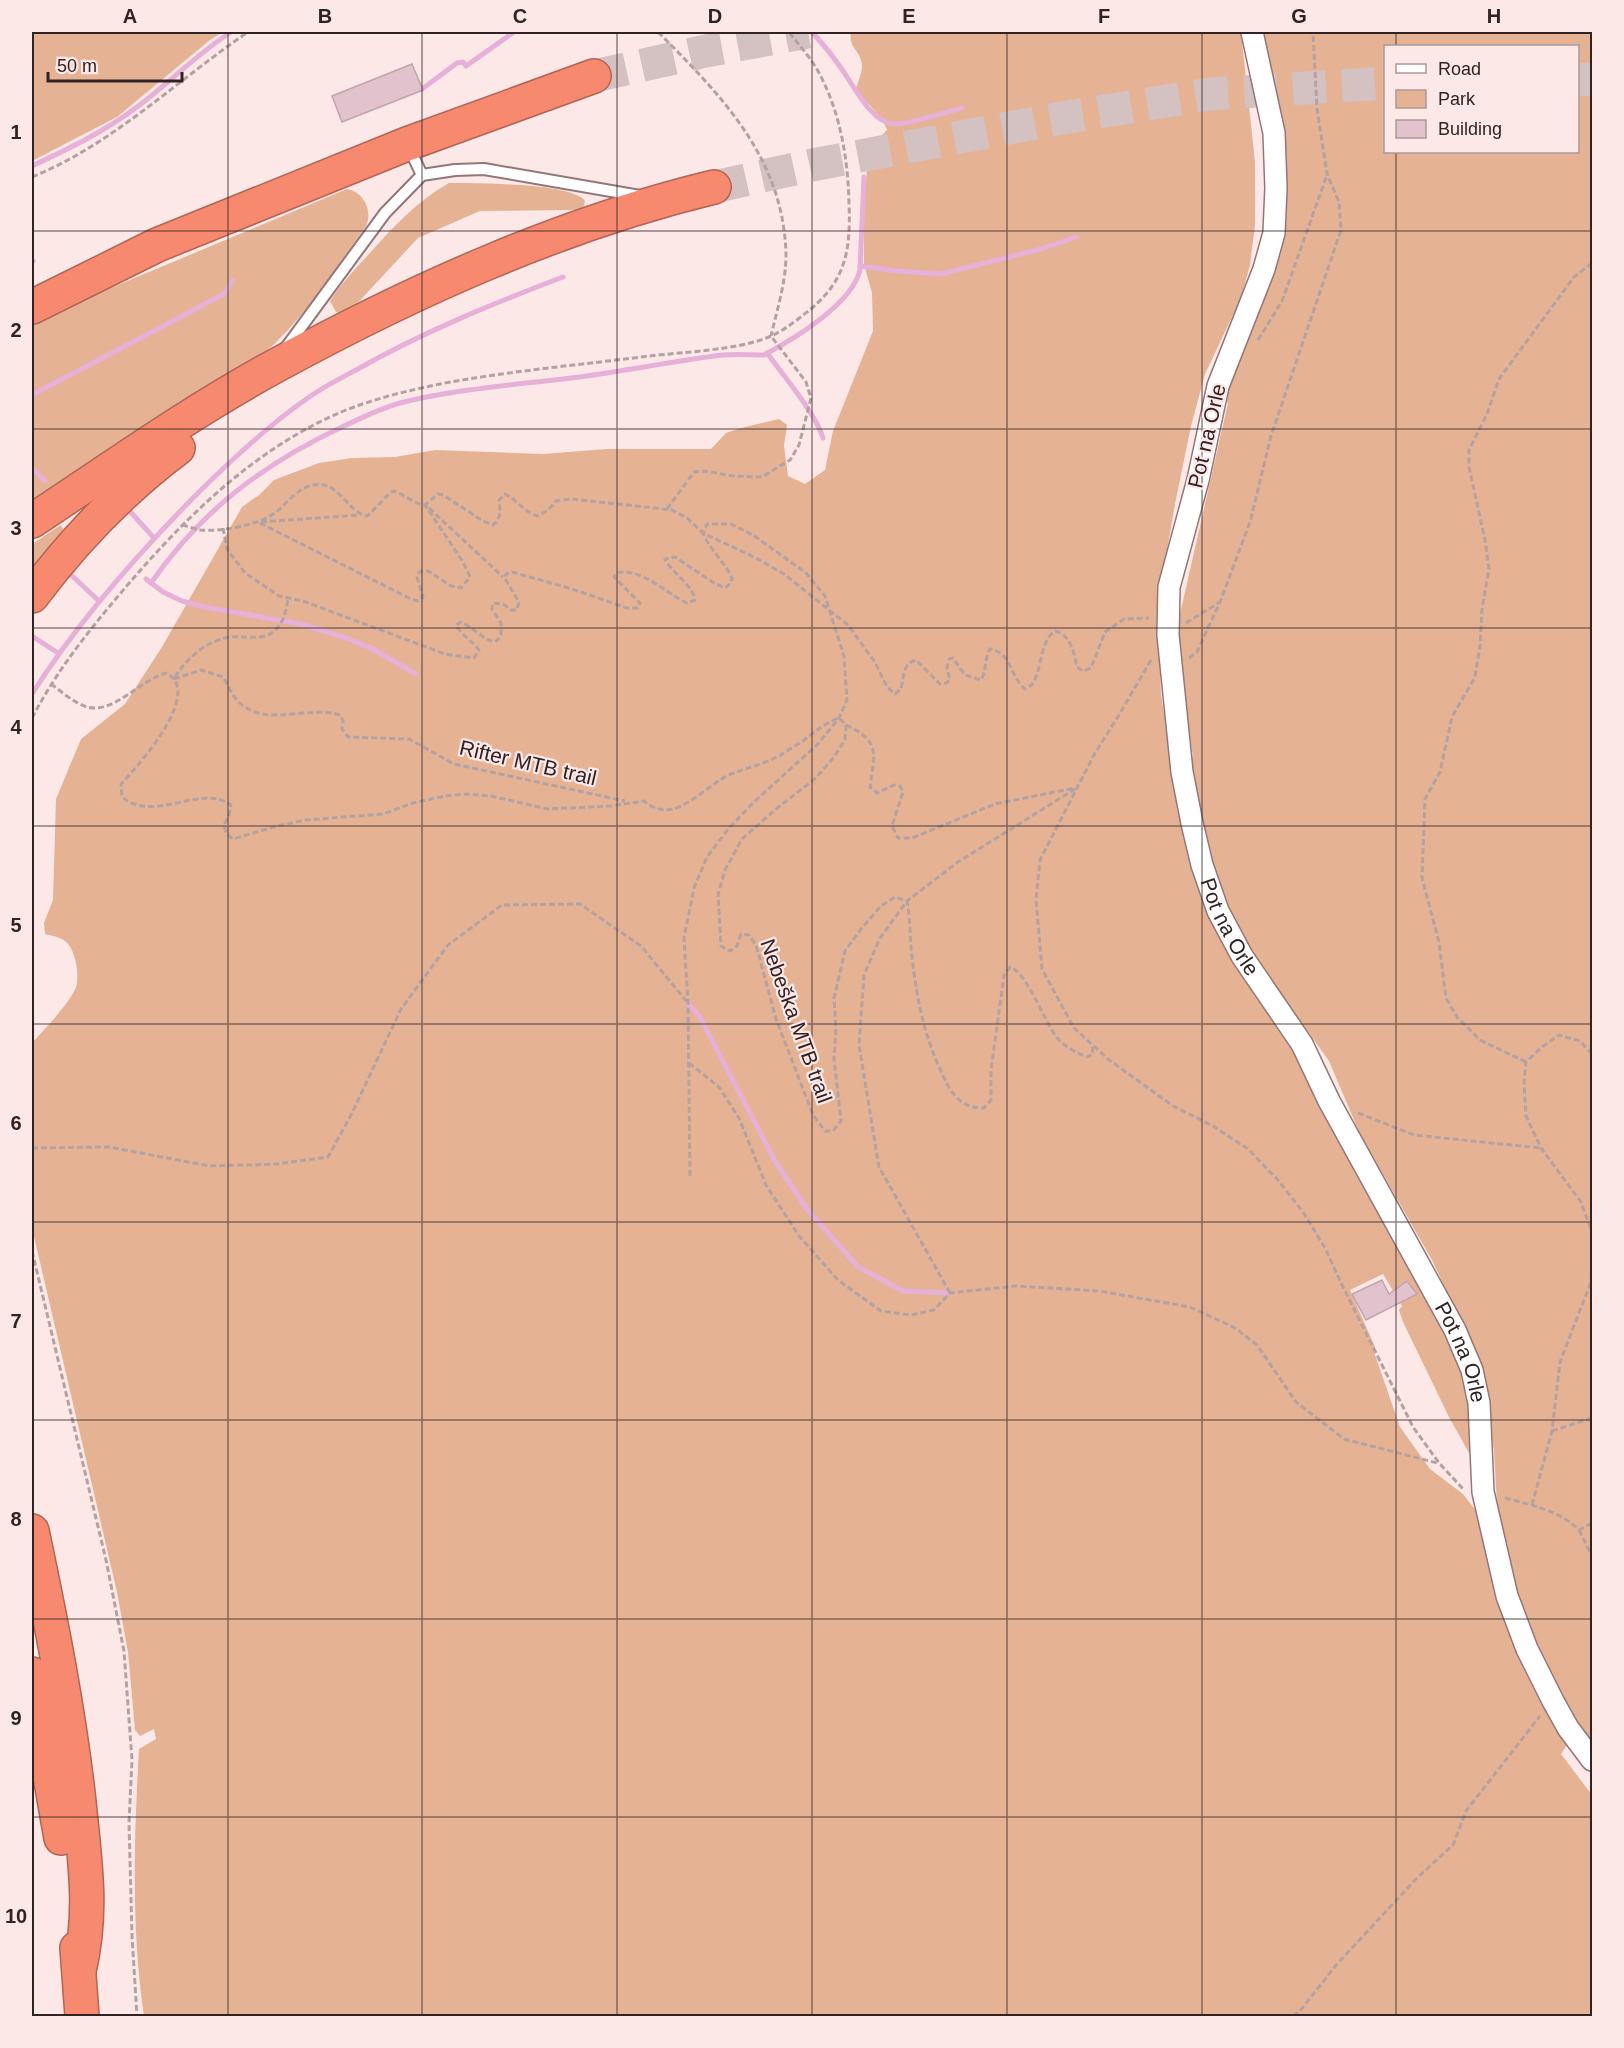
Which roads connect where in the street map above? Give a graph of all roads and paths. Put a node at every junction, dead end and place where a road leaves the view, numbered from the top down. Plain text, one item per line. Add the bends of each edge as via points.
1 (248, 32) edge
2 (658, 32) edge
3 (789, 32) edge
4 (1252, 32) edge
5 (1313, 32) edge
6 (594, 76) tunnel mouth
7 (407, 144) junction
8 (1327, 174) junction
9 (422, 175) junction
10 (32, 177) edge
11 (714, 187) tunnel mouth
12 (661, 200) junction
13 (1593, 263) edge
14 (32, 290) edge
15 (771, 336) junction
16 (1253, 349) dead end
17 (263, 374) junction
18 (425, 505) junction
19 (667, 509) junction
20 (360, 514) junction
21 (32, 520) edge
22 (260, 523) junction
23 (184, 525) junction
24 (223, 528) junction
25 (703, 533) junction
26 (504, 577) junction
27 (32, 596) edge
28 (288, 597) junction
29 (1220, 602) junction
30 (828, 609) junction
31 (1168, 627) junction
32 (1172, 675) junction
33 (174, 679) junction
34 (51, 684) junction
35 (32, 718) edge
36 (839, 718) junction
37 (846, 724) junction
38 (1077, 788) junction
39 (629, 802) junction
40 (907, 901) junction
41 (688, 1003) junction
42 (1092, 1044) junction
43 (1593, 1054) edge
44 (1526, 1062) junction
45 (689, 1063) junction
46 (1329, 1101) junction
47 (32, 1148) edge
48 (1541, 1148) junction
49 (690, 1177) dead end
50 (1593, 1232) edge
51 (32, 1251) edge
52 (1593, 1260) edge
53 (950, 1293) junction
54 (1593, 1418) edge
55 (1552, 1431) junction
56 (1439, 1463) junction
57 (1483, 1492) junction
58 (1532, 1505) junction
59 (1491, 1522) junction
60 (1593, 1523) edge
61 (1579, 1530) junction
62 (32, 1531) edge
63 (1593, 1556) edge
64 (32, 1674) edge
65 (1553, 1701) junction
66 (1593, 1760) edge
67 (79, 1971) junction
68 (82, 2016) edge
69 (137, 2016) edge
70 (1293, 2016) edge

1 - 10 path via 124,125
2 - 15 path via 702,76 746,129 773,186 784,225 786,257
3 - 15 path via 819,72 834,109 845,154 849,241 837,280 822,299
4 - 31 street, Pot na Orle via 1274,133 1274,233 1218,386 1169,587
5 - 8 path via 1317,109
6 - 7 highway
7 - 9 lane
7 - 14 highway via 157,245
8 - 16 path via 1282,301
8 - 29 path via 1339,202 1341,230 1271,436 1250,522
9 - 12 lane via 484,169
9 - 17 lane via 385,213
11 - 12 highway
12 - 17 highway via 480,266 392,306
13 - 44 path via 1574,277 1499,379 1469,450 1489,569 1480,646 1475,677 1452,717 1440,771 1425,799 1422,878 1439,942 1446,998 1457,1017 1480,1040
15 - 19 path via 806,382 811,398 799,445 790,460 762,477 694,472
15 - 23 path via 695,351 487,375 372,401 318,423 272,449
17 - 21 highway
17 - 27 highway via 118,498
18 - 19 path via 438,494 443,495 493,525 500,514 499,500 505,494 526,512 538,516 556,501 572,499
18 - 20 path via 393,491 367,516
18 - 22 path via 470,577 461,588 428,571 419,572 423,597 418,601
18 - 26 path
19 - 25 path via 687,518
20 - 22 path
20 - 22 path via 331,487 314,484 297,492
22 - 24 path
23 - 24 path via 200,530
23 - 34 path via 102,615
24 - 28 path via 226,549 245,573 279,596
25 - 26 path via 732,578 725,588 675,557 665,559 693,594 694,600 687,603 651,580 624,571 614,577 640,603 638,608 627,608 512,572
25 - 30 path via 784,574
25 - 30 path via 707,524 730,525 753,535 806,573 825,596
26 - 28 path via 519,602 517,610 493,603 492,609 501,623 501,636 495,642 461,622 456,624 479,650 474,657 445,654
28 - 33 path via 279,628 261,637 228,638 201,648
29 - 31 path
29 - 32 path via 1197,652
30 - 31 path via 848,625 875,662 886,687 895,694 902,689 904,669 910,661 916,660 940,684 950,680 948,659 954,658 965,675 981,681 986,655 990,649 998,650 1025,689 1035,681 1049,635 1055,631 1069,641 1077,667 1083,671 1091,668 1105,632 1124,619 1137,617
30 - 36 path via 844,656 847,700
31 - 32 street, Pot na Orle
31 - 38 path
32 - 46 street, Pot na Orle via 1188,803 1218,910 1242,956 1302,1044
33 - 34 path via 166,673 156,675 99,709 84,706
33 - 39 path, Rifter MTB trail via 201,670 224,677 239,704 254,713 297,715 328,711 340,715 348,737 409,739 454,764
33 - 39 path via 178,689 172,714 142,762 121,784 122,797 130,804 148,807 225,801 231,805 224,825 233,839 306,820 383,814 445,795 491,796 548,810
34 - 35 path
36 - 37 path
36 - 39 path via 826,722 778,756 730,775 682,806 667,811 644,801
36 - 41 path via 818,744 729,828 707,857 694,888 684,938
37 - 38 path via 872,745 875,758 870,787 877,794 894,785 903,792 892,826 898,838 912,838 995,804
37 - 40 path, Nebeška MTB trail via 845,740 816,778 742,839 725,870 718,895 721,946 730,951 737,946 741,934 749,935 756,945 776,1019 813,1115 825,1131 833,1131 841,1121 834,1059 834,998 845,951 881,906 895,897
38 - 40 path via 958,862
38 - 42 path via 1040,860 1036,899 1042,969 1074,1028
40 - 42 path via 919,1003 928,1043 960,1102 984,1108 991,1100 991,1070 1004,975 1010,967 1017,969 1059,1040 1087,1057 1093,1054
40 - 53 path via 880,938 864,975 859,1045 879,1167
41 - 45 path
41 - 47 path via 641,946 580,904 502,905 448,945 401,1009 328,1157 277,1164 210,1166 109,1147
42 - 56 path via 1173,1106 1213,1125 1248,1149 1277,1179 1304,1212 1325,1248 1413,1426
43 - 44 path via 1580,1041 1559,1035
44 - 48 path via 1526,1116
45 - 49 path
45 - 53 path via 719,1088 739,1118 766,1185 799,1236 838,1280 881,1311 911,1315 934,1310
46 - 48 path via 1414,1135
46 - 57 street, Pot na Orle via 1455,1330 1472,1370 1479,1403
48 - 50 path via 1581,1202
51 - 69 path via 124,1651 132,1761 129,1824
52 - 55 path via 1591,1282 1560,1362
53 - 56 path via 1016,1286 1099,1291 1190,1307 1235,1328 1257,1345 1296,1402 1344,1439
54 - 55 path
55 - 58 path
56 - 59 path
57 - 58 path
57 - 59 street, Pot na Orle
58 - 61 path via 1561,1515
59 - 65 street, Pot na Orle via 1507,1596
60 - 61 path
61 - 63 path
62 - 67 highway via 61,1675 84,1848 88,1915
64 - 67 highway via 68,1876
65 - 66 street, Pot na Orle
65 - 70 path via 1466,1811 1453,1845 1417,1878
67 - 68 highway

